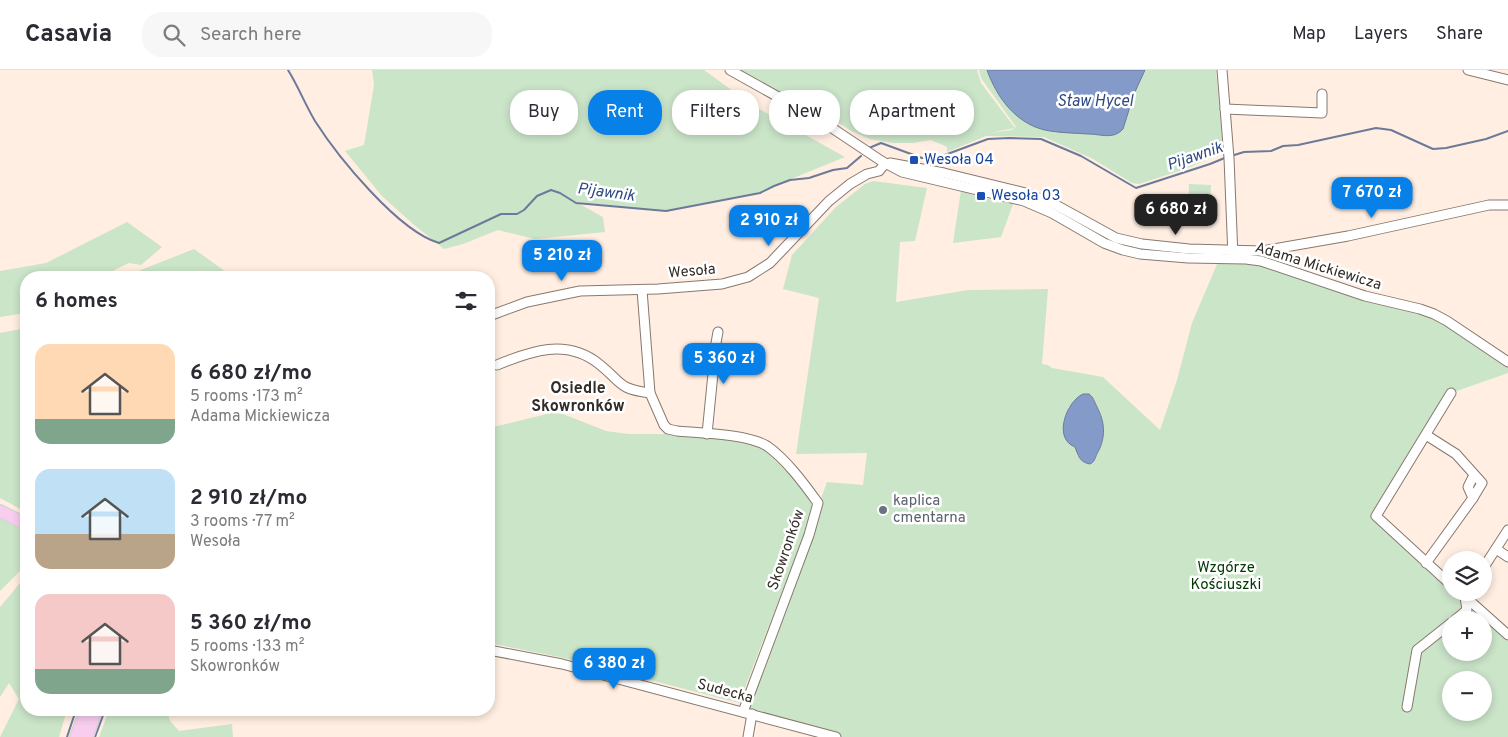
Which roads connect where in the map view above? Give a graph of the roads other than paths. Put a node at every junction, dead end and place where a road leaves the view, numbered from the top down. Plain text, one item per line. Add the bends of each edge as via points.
1 (730, 70) edge
2 (1222, 70) edge
3 (1468, 70) edge
4 (1483, 72) edge
5 (1508, 80) edge
6 (1322, 94) dead end
7 (1225, 109) junction
8 (883, 162) junction
9 (1508, 205) edge
10 (1233, 255) junction
11 (1261, 256) junction
12 (642, 290) junction
13 (495, 314) edge
14 (718, 332) dead end
15 (1508, 362) edge
16 (497, 365) dead end
17 (650, 393) junction
18 (1451, 393) dead end
19 (707, 434) junction
20 (1426, 435) junction
21 (0, 511) edge
22 (20, 521) edge
23 (1508, 530) edge
24 (1496, 549) junction
25 (1492, 555) edge
26 (1508, 557) edge
27 (1426, 563) junction
28 (1442, 577) edge
29 (1472, 601) edge
30 (1442, 630) edge
31 (1508, 635) edge
32 (495, 651) edge
33 (1407, 707) dead end
34 (747, 713) junction
35 (84, 716) edge
36 (94, 716) edge
37 (76, 737) edge
38 (87, 737) edge
39 (748, 737) edge
40 (836, 737) edge

1 - 8 street, Adama Mickiewicza via 823,122
2 - 7 street
3 - 4 street
4 - 5 street
6 - 7 street via 1322,113
7 - 10 street
8 - 10 street, Adama Mickiewicza via 902,172 1024,201 1123,250 1188,258
8 - 12 street, Wesoła via 879,171 850,184 829,201 770,264 748,277 722,284
9 - 11 street via 1489,205
10 - 11 street, Adama Mickiewicza
11 - 15 street, Adama Mickiewicza via 1365,296 1434,314
12 - 13 street, Wesoła via 580,291 527,302
12 - 17 street, Skowronków
14 - 19 street
16 - 17 street via 535,352 563,348 588,356 620,385
17 - 19 street, Skowronków via 661,421 668,429
18 - 20 street
19 - 34 street, Skowronków via 746,438 767,446 783,460 818,503
20 - 27 street via 1376,516
20 - 27 street via 1456,454 1482,483
21 - 22 main road
23 - 24 street
24 - 25 street
24 - 26 street
27 - 28 street
29 - 31 street
30 - 33 street via 1417,650
32 - 34 street, Sudecka via 562,664
34 - 39 street
34 - 40 street, Sudecka
35 - 37 main road
36 - 38 main road

